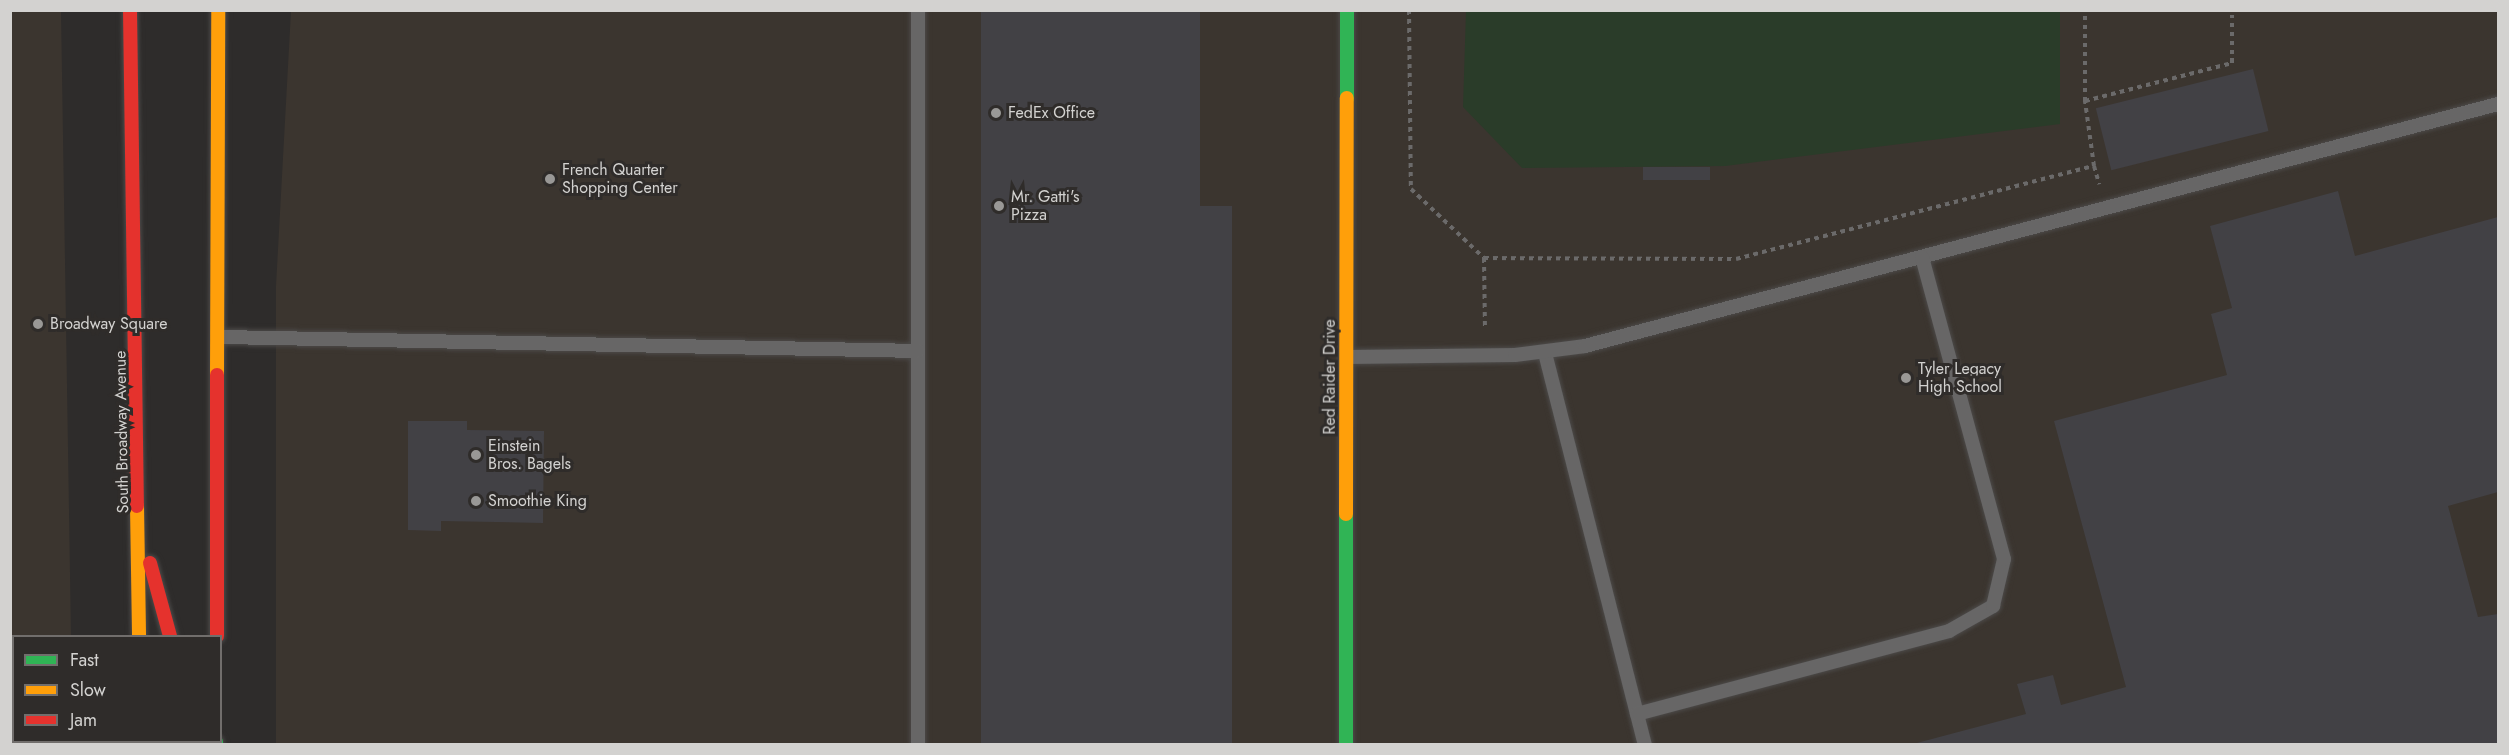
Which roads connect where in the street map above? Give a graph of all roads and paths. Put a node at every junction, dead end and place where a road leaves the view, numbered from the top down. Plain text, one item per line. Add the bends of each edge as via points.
1 (130, 10) edge
2 (218, 10) edge
3 (918, 10) edge
4 (1347, 10) edge
5 (1409, 10) edge
6 (2085, 10) edge
7 (2195, 10) edge
8 (2491, 10) edge
9 (2232, 15) junction
10 (2085, 101) junction
11 (2499, 104) edge
12 (2094, 166) junction
13 (2099, 185) dead end
14 (1922, 257) junction
15 (1484, 258) junction
16 (1485, 329) dead end
17 (222, 337) junction
18 (918, 351) junction
19 (1545, 353) junction
20 (1347, 357) junction
21 (139, 524) junction
22 (138, 635) edge
23 (170, 635) edge
24 (217, 635) edge
25 (1637, 714) junction
26 (918, 744) edge
27 (1346, 744) edge
28 (1645, 744) edge

1 - 21 main road, South Broadway Avenue
2 - 17 main road
3 - 18 lane
4 - 20 main road, Red Raider Drive
5 - 15 path via 1411,189
6 - 10 path
7 - 9 path
8 - 9 path
9 - 10 path via 2232,63
10 - 12 path
11 - 14 lane
12 - 13 path
12 - 15 path via 1736,259
14 - 19 lane
14 - 25 lane via 2004,559 1993,606 1949,631
15 - 16 path
17 - 18 lane
17 - 24 main road
18 - 26 lane
19 - 20 lane
19 - 25 lane
20 - 27 main road, Red Raider Drive
21 - 22 main road, South Broadway Avenue
21 - 23 main road
25 - 28 lane

